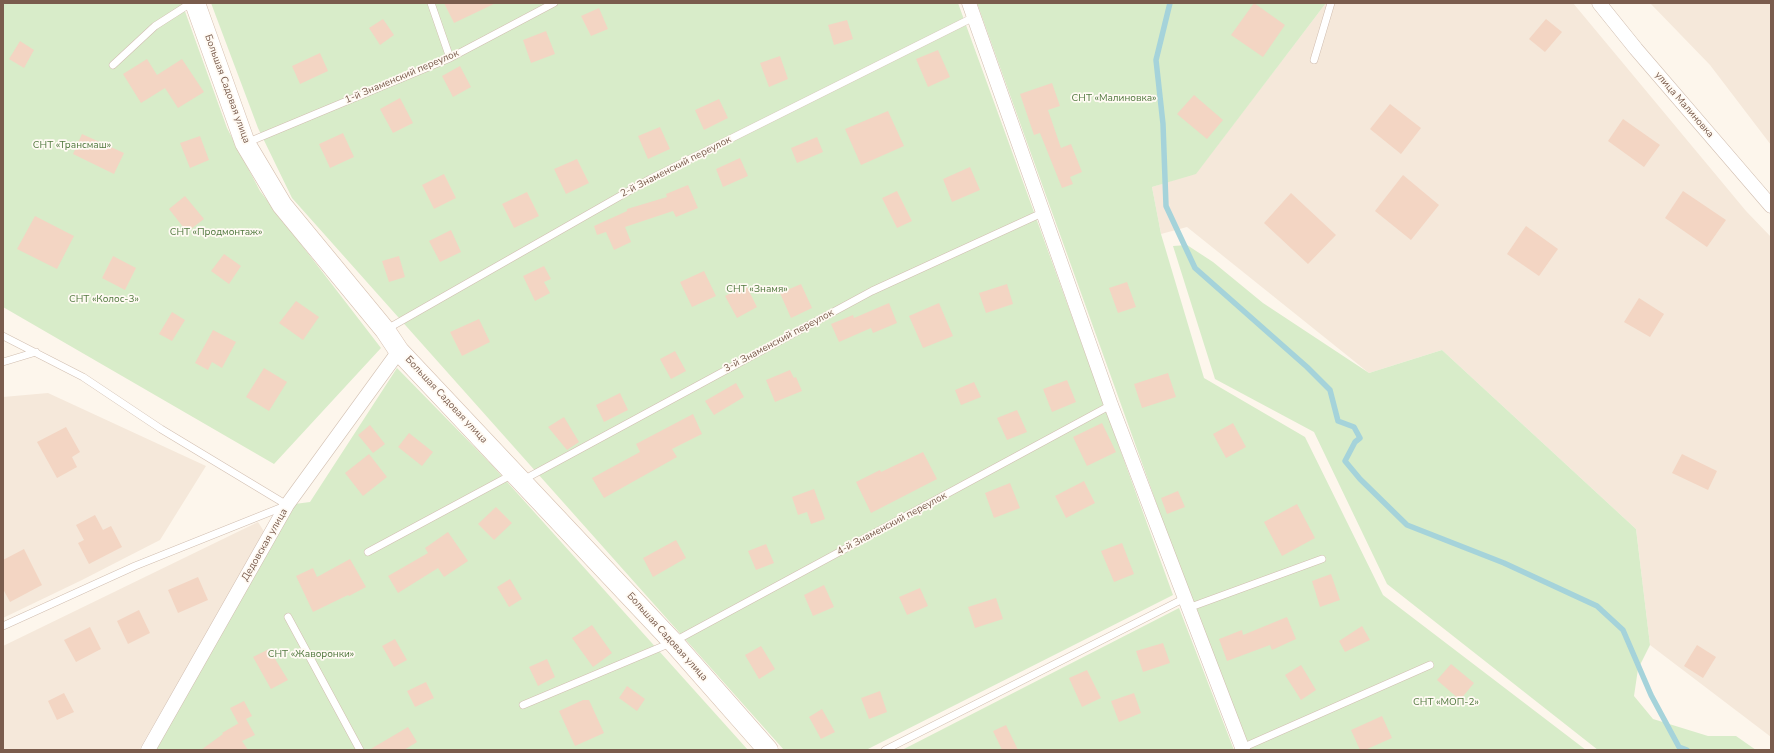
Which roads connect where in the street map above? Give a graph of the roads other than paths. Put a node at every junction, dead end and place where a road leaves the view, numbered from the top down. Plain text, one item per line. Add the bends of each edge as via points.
1 (191, 3) edge
2 (195, 3) edge
3 (431, 3) edge
4 (554, 3) edge
5 (969, 3) edge
6 (1331, 3) edge
7 (1599, 3) edge
8 (974, 17) junction
9 (450, 58) junction
10 (1314, 60) dead end
11 (113, 65) dead end
12 (245, 143) junction
13 (1771, 206) edge
14 (1042, 212) junction
15 (385, 330) junction
16 (3, 336) edge
17 (399, 351) junction
18 (36, 352) junction
19 (3, 362) edge
20 (1111, 405) junction
21 (518, 477) junction
22 (288, 505) junction
23 (368, 552) dead end
24 (1322, 559) dead end
25 (1187, 603) junction
26 (288, 618) dead end
27 (3, 626) edge
28 (673, 642) junction
29 (1430, 665) dead end
30 (522, 705) dead end
31 (1243, 749) edge
32 (148, 750) edge
33 (360, 750) edge
34 (768, 750) edge
35 (885, 750) edge

1 - 11 lane via 155,26
2 - 12 street, Большая Садовая улица
3 - 9 lane
4 - 9 lane, 1-й Знаменский переулок
5 - 8 street
6 - 10 lane
7 - 13 street, улица Малиновка
8 - 14 street
8 - 15 lane, 2-й Знаменский переулок via 650,179
9 - 12 lane, 1-й Знаменский переулок
12 - 15 street, Большая Садовая улица via 282,205
14 - 20 street
14 - 21 lane, 3-й Знаменский переулок via 872,291
15 - 17 street, Большая Садовая улица
16 - 18 lane
17 - 21 street, Большая Садовая улица
17 - 22 street, Дедовская улица
18 - 19 lane
18 - 22 lane via 83,377 161,429
20 - 25 street
20 - 28 lane, 4-й Знаменский переулок
21 - 23 lane, 3-й Знаменский переулок
21 - 28 street, Большая Садовая улица
22 - 27 lane via 135,566
22 - 32 street, Дедовская улица
24 - 25 lane
25 - 31 street
25 - 35 lane
26 - 33 lane
28 - 30 lane, 4-й Знаменский переулок
28 - 34 street, Большая Садовая улица
29 - 31 lane

